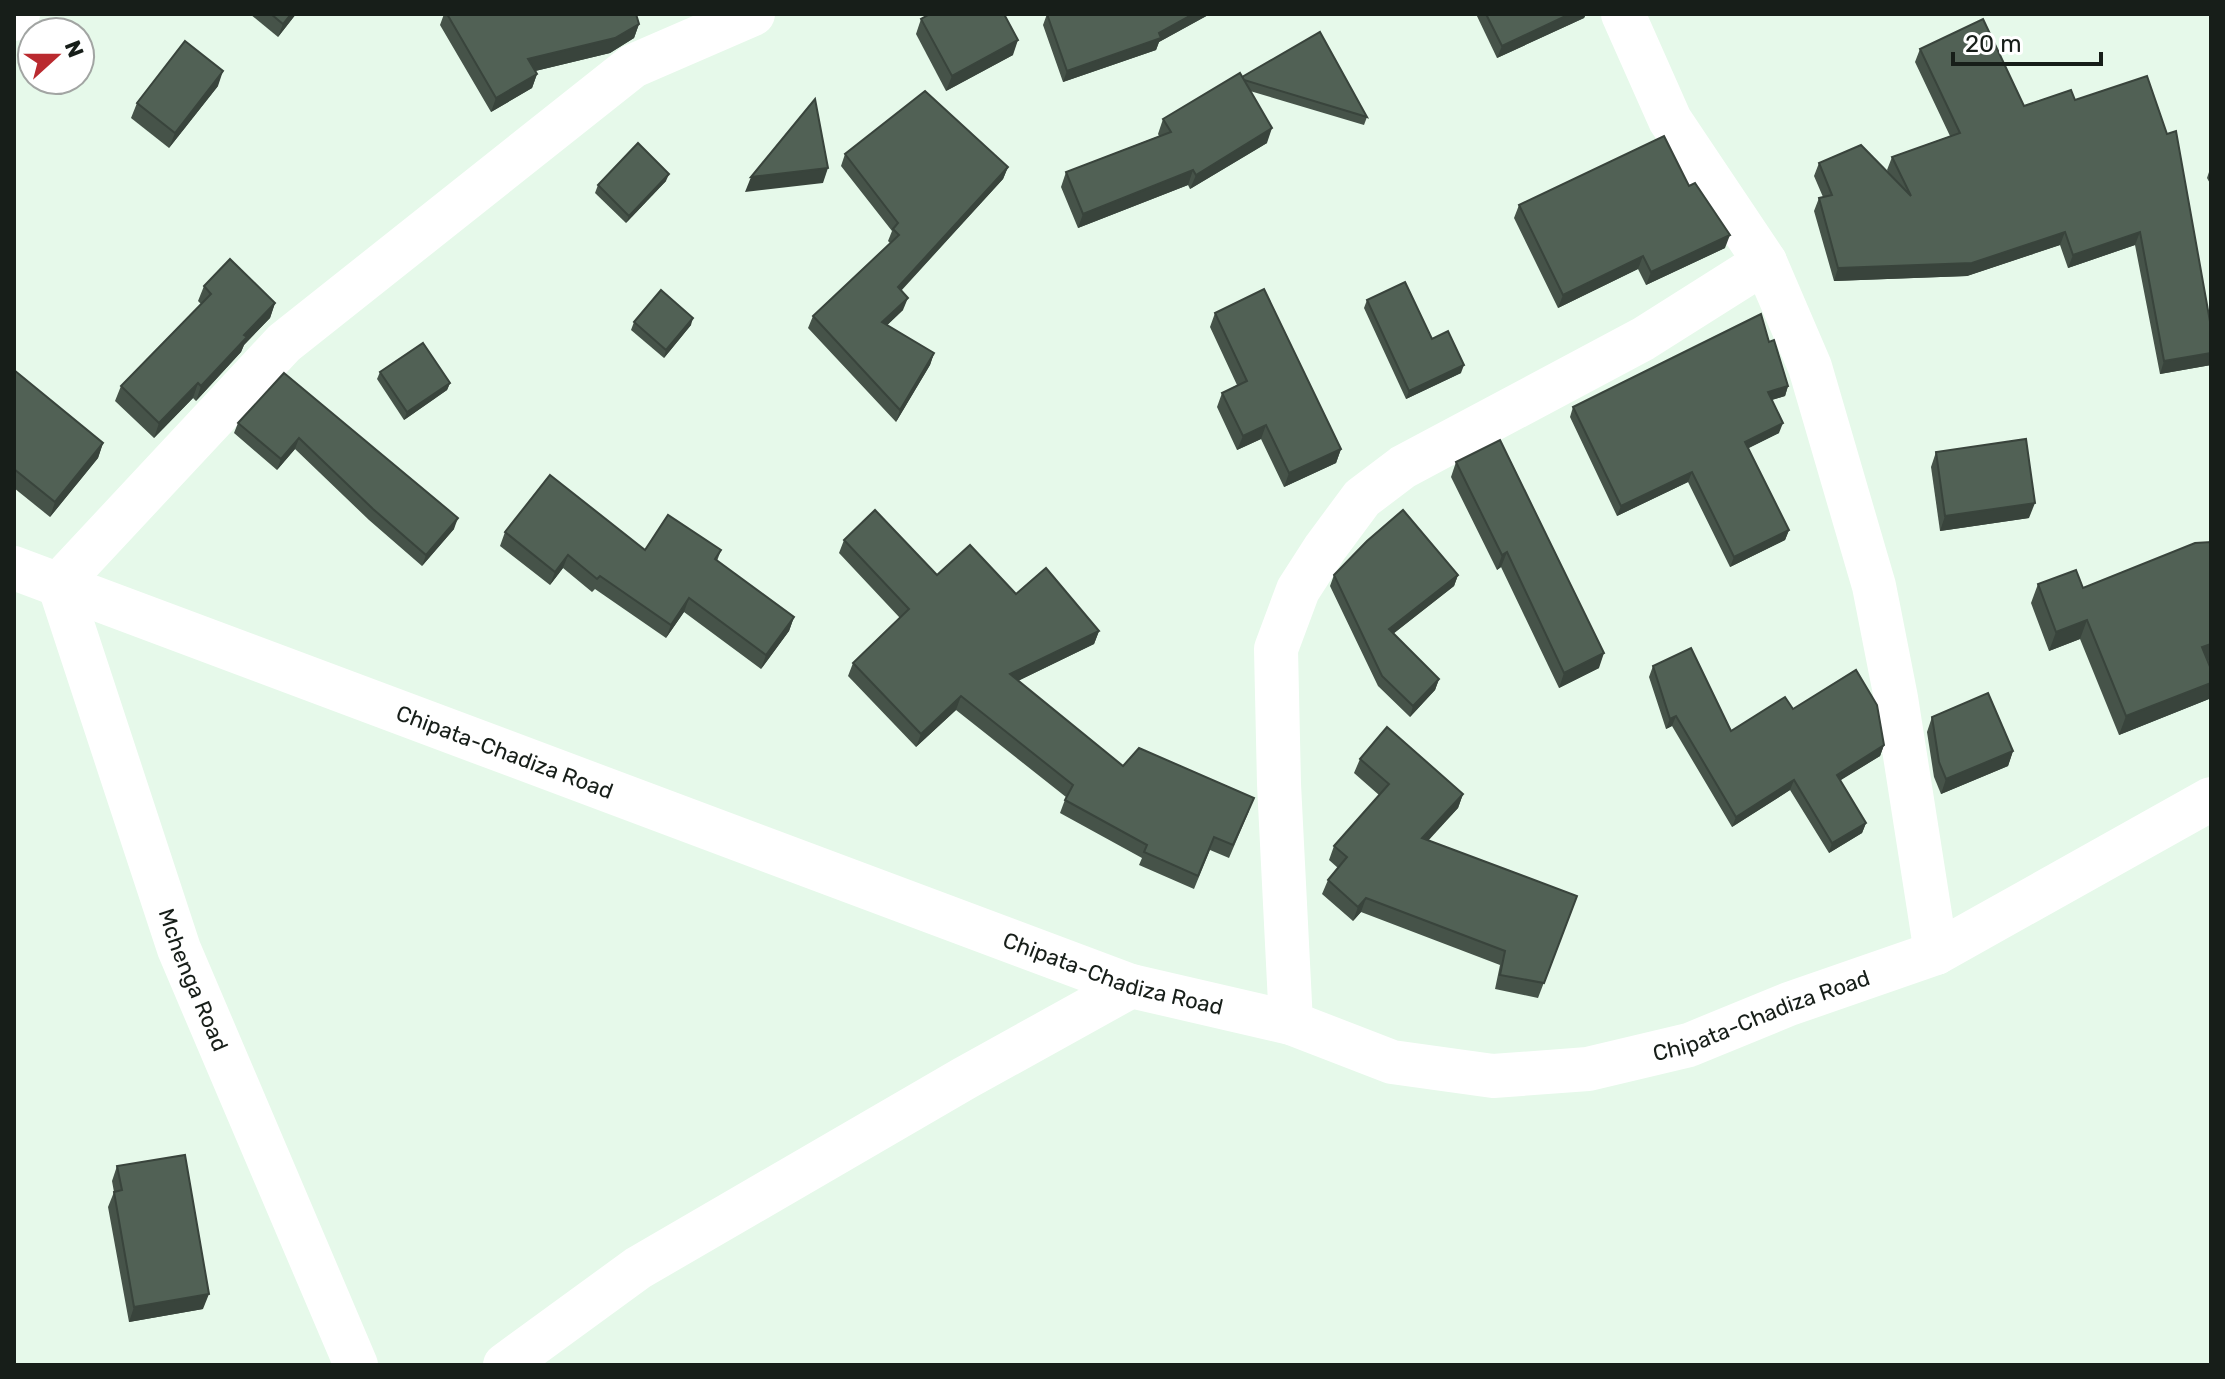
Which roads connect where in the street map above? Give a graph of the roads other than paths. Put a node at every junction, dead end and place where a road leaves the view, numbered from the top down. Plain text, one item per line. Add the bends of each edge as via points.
1 (18, 14) edge
2 (753, 14) edge
3 (1623, 14) edge
4 (14, 19) edge
5 (1765, 262) junction
6 (14, 568) edge
7 (59, 584) junction
8 (2211, 799) edge
9 (1936, 953) junction
10 (1131, 986) junction
11 (1291, 1023) junction
12 (356, 1365) edge
13 (505, 1365) edge

1 - 4 street
2 - 7 street via 633,66 284,343
3 - 5 street via 1670,120
5 - 9 street via 1810,367 1874,586
5 - 11 street via 1643,339 1403,467 1362,498 1298,590 1276,649
6 - 7 street, Chipata-Chadiza Road
7 - 10 street, Chipata-Chadiza Road
7 - 12 street, Mchenga Road via 179,949
8 - 9 street, Chipata-Chadiza Road
9 - 11 street, Chipata-Chadiza Road via 1689,1045 1588,1069 1493,1076 1392,1062
10 - 11 street, Chipata-Chadiza Road
10 - 13 street via 638,1268

